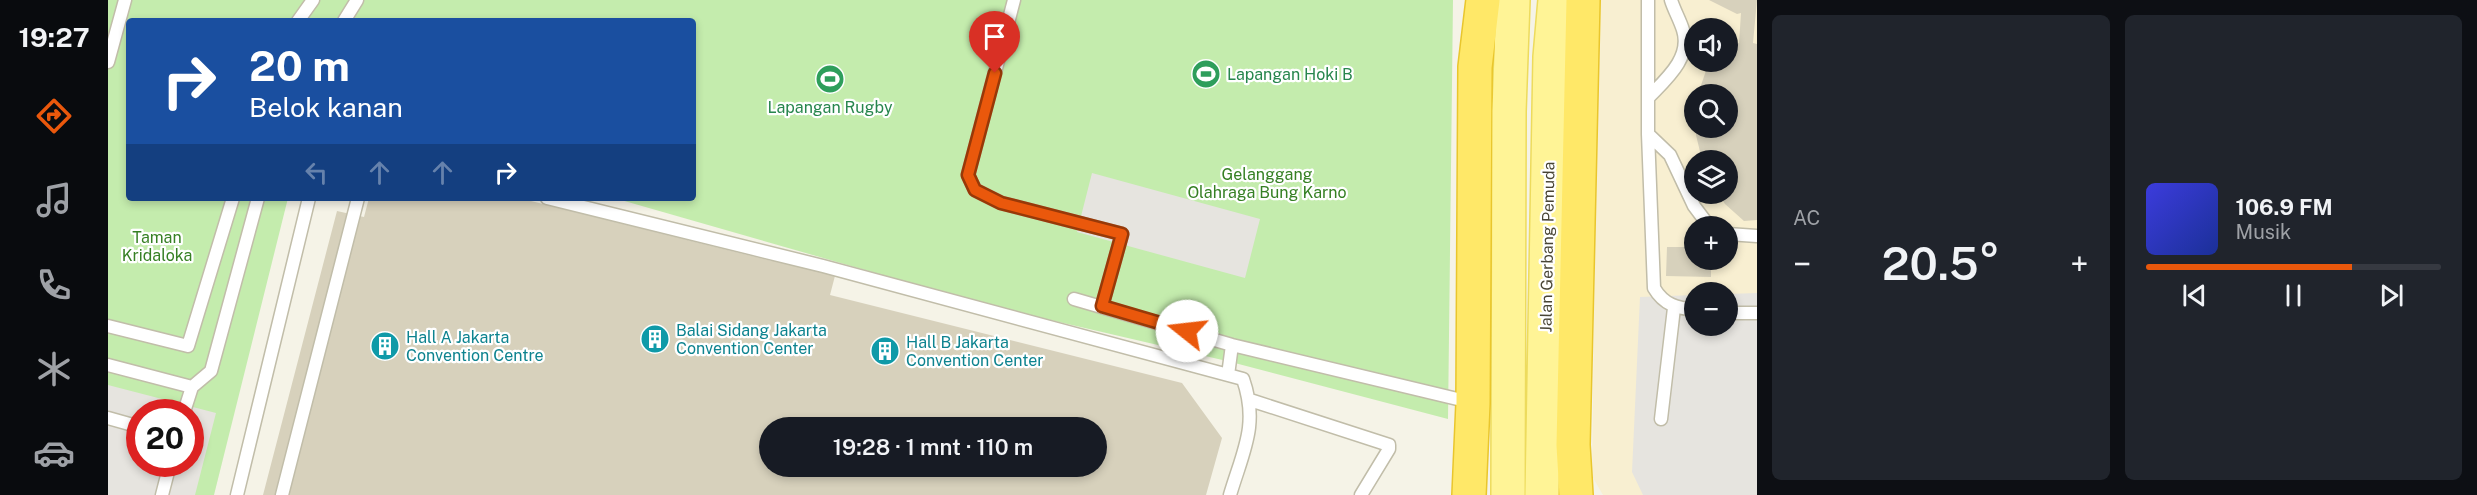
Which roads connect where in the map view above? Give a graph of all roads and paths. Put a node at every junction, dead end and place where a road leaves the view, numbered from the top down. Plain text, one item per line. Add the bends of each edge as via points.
1 (126, 0) edge
2 (314, 0) edge
3 (357, 0) edge
4 (1014, 0) edge
5 (1483, 0) edge
6 (1513, 0) edge
7 (1555, 0) edge
8 (1583, 0) edge
9 (1648, 0) edge
10 (1671, 0) edge
11 (300, 18) edge
12 (346, 18) edge
13 (108, 62) edge
14 (1648, 98) junction
15 (1648, 134) junction
16 (232, 201) edge
17 (257, 201) edge
18 (308, 201) edge
19 (357, 201) edge
20 (559, 201) edge
21 (1702, 216) edge
22 (1738, 235) edge
23 (1757, 236) edge
24 (1074, 299) dead end
25 (1102, 306) junction
26 (1674, 308) junction
27 (1684, 309) edge
28 (1738, 313) edge
29 (1757, 314) edge
30 (108, 326) edge
31 (1232, 345) junction
32 (108, 365) edge
33 (1228, 375) junction
34 (192, 387) junction
35 (188, 399) edge
36 (1250, 400) junction
37 (1473, 403) junction
38 (108, 418) edge
39 (1661, 419) dead end
40 (126, 423) edge
41 (1573, 445) junction
42 (1471, 454) junction
43 (167, 477) edge
44 (162, 495) edge
45 (237, 495) edge
46 (282, 495) edge
47 (1230, 495) edge
48 (1360, 495) edge
49 (1469, 495) edge
50 (1477, 495) edge
51 (1508, 495) edge
52 (1542, 495) edge
53 (1567, 495) edge
54 (1576, 495) edge

1 - 13 lane
2 - 11 lane
3 - 12 lane
4 - 25 lane via 968,175 975,190 1001,203 1122,234
5 - 37 highway via 1475,67
6 - 51 main road
7 - 52 main road, Jalan Gerbang Pemuda via 1550,57
8 - 41 highway
9 - 14 lane
10 - 14 lane via 1684,31 1685,45 1678,65
14 - 15 lane
15 - 21 lane via 1670,155
15 - 26 lane via 1654,288
16 - 30 lane via 188,346
17 - 34 lane via 211,371
18 - 45 lane
19 - 46 lane
20 - 33 lane via 823,266
22 - 23 lane
24 - 25 lane
25 - 31 lane
26 - 27 lane
26 - 39 lane
28 - 29 lane
31 - 33 lane
31 - 37 lane
32 - 34 lane
33 - 36 lane via 1243,379
34 - 35 lane
36 - 47 lane via 1252,421
36 - 48 lane via 1389,445
37 - 42 highway
38 - 40 lane
41 - 53 highway via 1566,469
41 - 54 highway
42 - 49 highway
42 - 50 highway
43 - 44 lane

